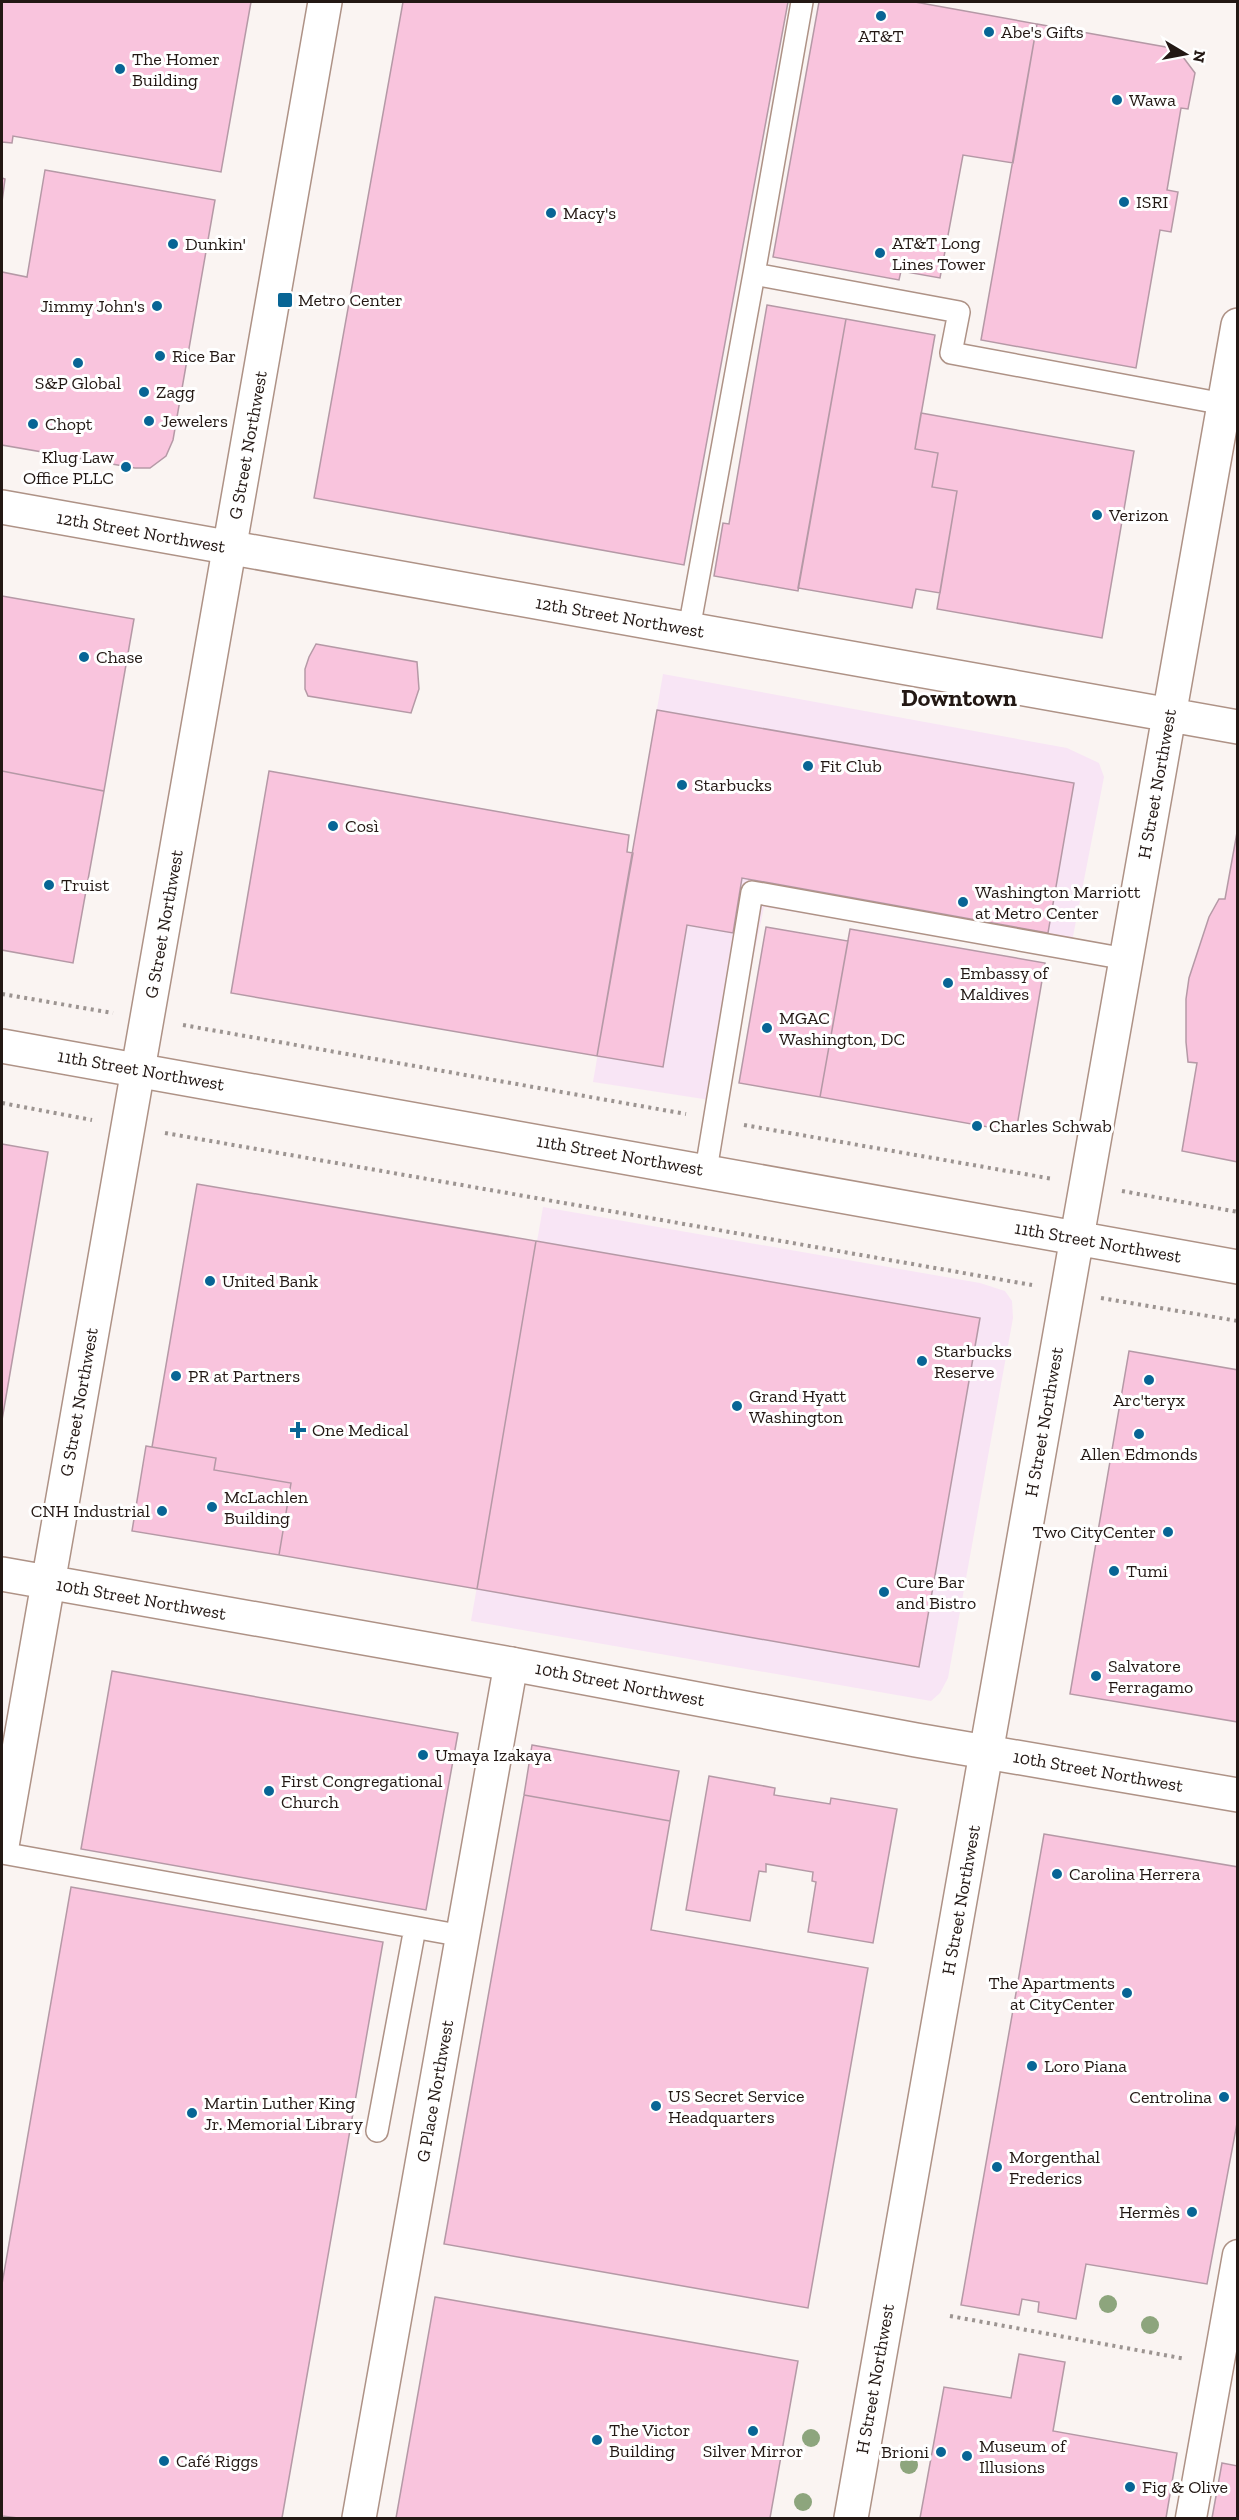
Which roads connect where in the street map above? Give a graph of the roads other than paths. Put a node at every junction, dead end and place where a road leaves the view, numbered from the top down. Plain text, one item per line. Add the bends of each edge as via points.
1 (325, 2) edge
2 (802, 2) edge
3 (754, 274) junction
4 (1238, 325) edge
5 (1224, 404) junction
6 (2, 507) edge
7 (230, 548) junction
8 (689, 629) junction
9 (1169, 715) junction
10 (1238, 727) edge
11 (1126, 959) junction
12 (2, 1046) edge
13 (139, 1070) junction
14 (706, 1170) junction
15 (1077, 1238) junction
16 (1238, 1267) edge
17 (2, 1574) edge
18 (47, 1582) junction
19 (511, 1664) junction
20 (987, 1751) junction
21 (1238, 1795) edge
22 (2, 1846) edge
23 (2, 1853) edge
24 (415, 1928) junction
25 (463, 1936) junction
26 (377, 2131) dead end
27 (1238, 2256) edge
28 (359, 2518) edge
29 (851, 2518) edge
30 (1191, 2518) edge

1 - 7 main road, G Street Northwest
2 - 3 lane
3 - 5 lane via 959,312 951,354
3 - 8 lane
4 - 5 main road, H Street Northwest
5 - 9 main road, H Street Northwest
6 - 7 main road, 12th Street Northwest
7 - 8 main road, 12th Street Northwest
7 - 13 main road, G Street Northwest
8 - 9 main road, 12th Street Northwest
9 - 10 main road, 12th Street Northwest
9 - 11 main road, H Street Northwest
11 - 14 lane via 752,892
11 - 15 main road, H Street Northwest
12 - 13 main road, 11th Street Northwest
13 - 14 main road, 11th Street Northwest
13 - 18 main road, G Street Northwest
14 - 15 main road, 11th Street Northwest
15 - 16 main road, 11th Street Northwest
15 - 20 main road, H Street Northwest
17 - 18 main road, 10th Street Northwest
18 - 19 main road, 10th Street Northwest
18 - 22 main road, G Street Northwest
19 - 20 main road, 10th Street Northwest
19 - 25 main road, G Place Northwest
20 - 21 main road, 10th Street Northwest
20 - 29 main road, H Street Northwest
23 - 24 lane
24 - 25 lane
24 - 26 lane
25 - 28 main road, G Place Northwest
27 - 30 street

